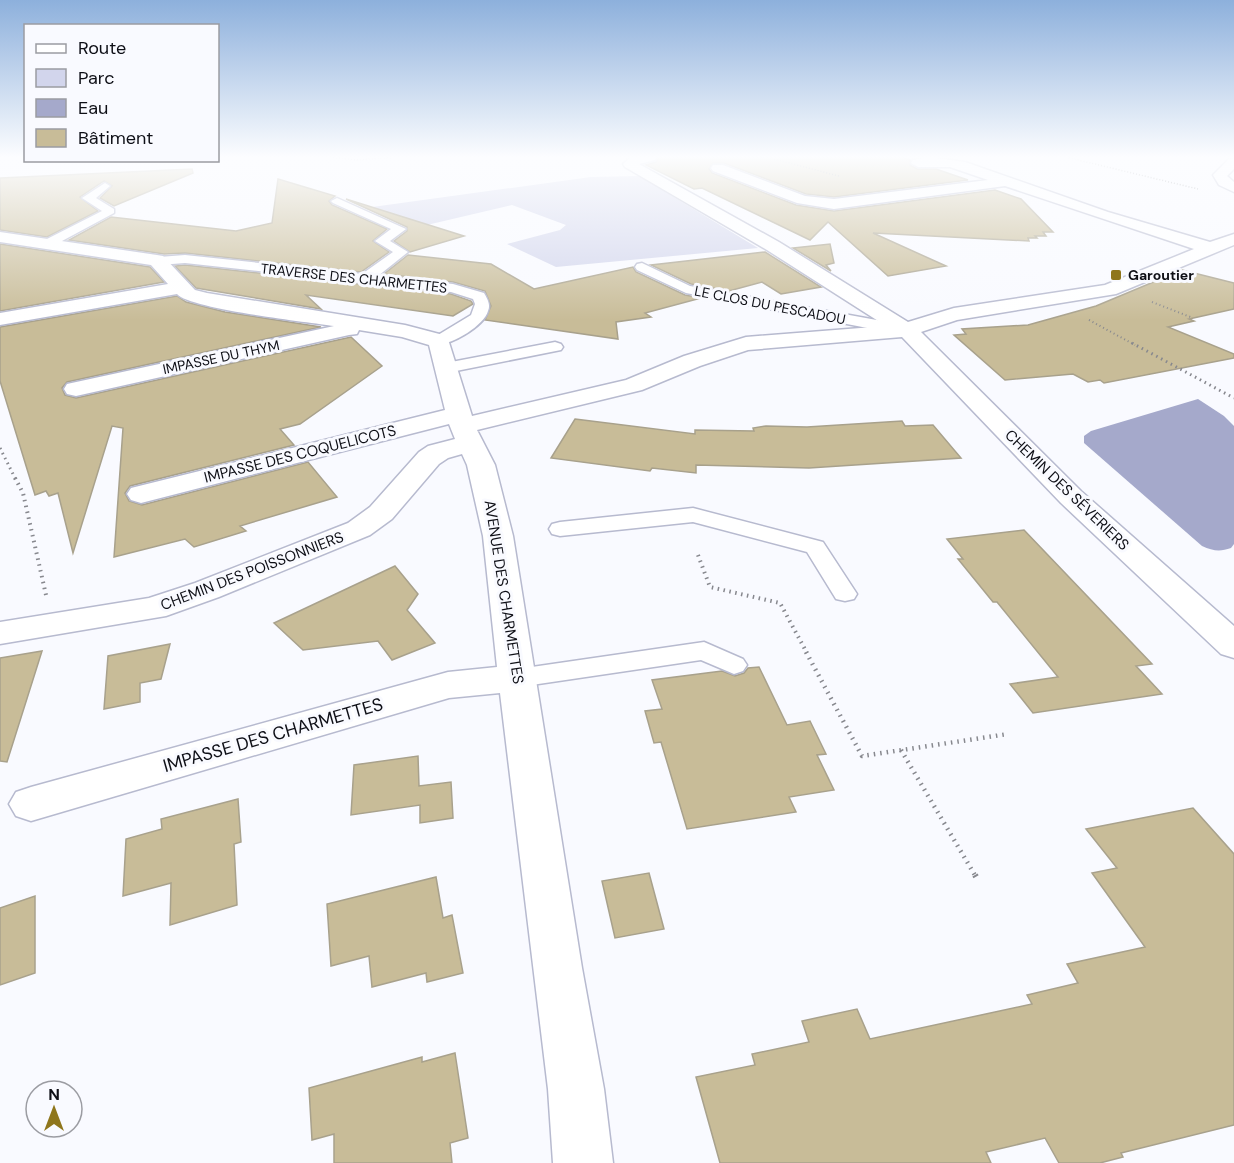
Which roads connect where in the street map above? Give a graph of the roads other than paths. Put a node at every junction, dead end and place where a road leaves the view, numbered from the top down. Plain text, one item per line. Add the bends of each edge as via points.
1 (110, 211) edge
2 (360, 211) edge
3 (712, 211) edge
4 (1091, 211) edge
5 (0, 237) edge
6 (1234, 239) edge
7 (45, 245) junction
8 (1210, 248) junction
9 (159, 261) junction
10 (642, 267) dead end
11 (364, 279) junction
12 (182, 287) junction
13 (0, 319) edge
14 (366, 325) junction
15 (904, 330) junction
16 (439, 341) junction
17 (555, 347) dead end
18 (446, 368) junction
19 (76, 389) dead end
20 (464, 427) junction
21 (141, 494) dead end
22 (560, 530) dead end
23 (845, 594) dead end
24 (0, 633) edge
25 (1234, 646) edge
26 (734, 665) dead end
27 (518, 678) junction
28 (31, 804) dead end
29 (583, 1163) edge

1 - 7 lane
2 - 11 lane via 400,229 381,241 402,252
3 - 15 street, CHEMIN DES SÉVERIERS
4 - 8 street
5 - 7 street
6 - 8 street, CHEMIN DES POISSONNIERS
7 - 9 street
8 - 15 street, CHEMIN DES POISSONNIERS via 1105,291 954,314
9 - 11 lane, TRAVERSE DES CHARMETTES via 185,260
9 - 12 street
10 - 15 lane, LE CLOS DU PESCADOU via 686,289
11 - 16 lane, TRAVERSE DES CHARMETTES via 453,288 478,296 483,311 478,318
12 - 13 street
12 - 14 street via 188,294 205,299
14 - 16 street
14 - 19 street, IMPASSE DU THYM
15 - 20 street, CHEMIN DES POISSONNIERS via 746,344 634,385
15 - 25 street, CHEMIN DES SÉVERIERS via 1071,497
16 - 18 street, AVENUE DES CHARMETTES
17 - 18 lane
18 - 20 street, AVENUE DES CHARMETTES
20 - 21 street, IMPASSE DES COQUELICOTS
20 - 24 street, CHEMIN DES POISSONNIERS via 429,458 381,513 359,530 154,608
20 - 27 street, AVENUE DES CHARMETTES via 481,465 498,536
22 - 23 lane via 693,515 815,547
26 - 27 lane via 704,651
27 - 28 street, IMPASSE DES CHARMETTES via 448,685
27 - 29 street, AVENUE DES CHARMETTES

